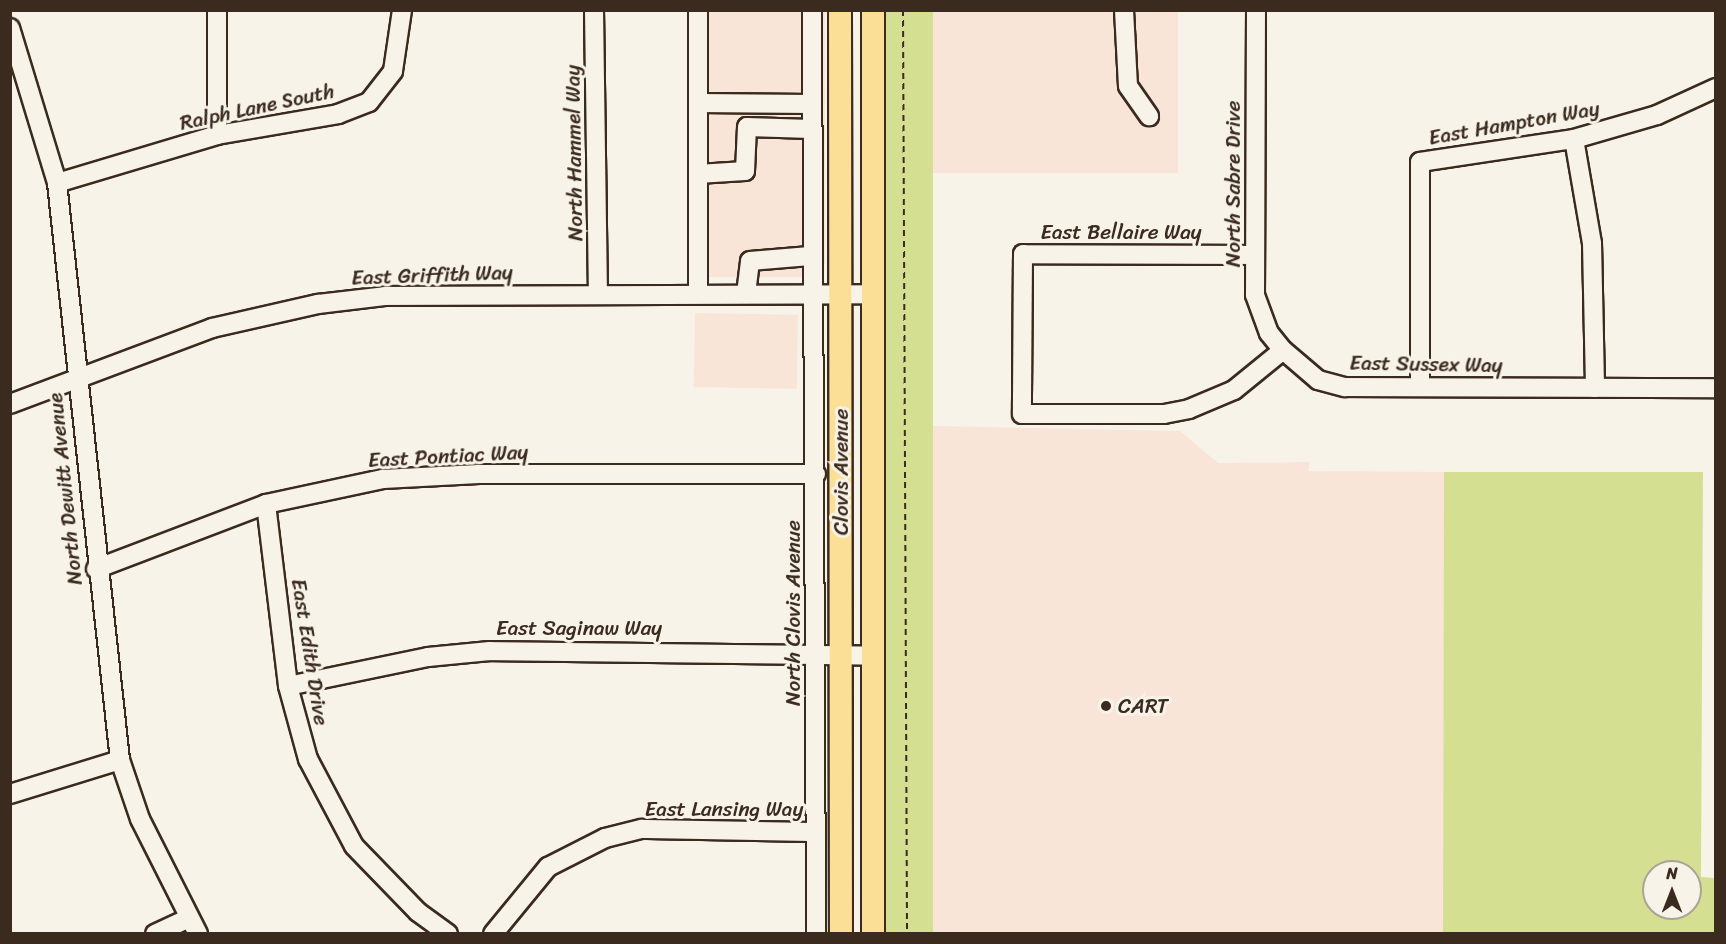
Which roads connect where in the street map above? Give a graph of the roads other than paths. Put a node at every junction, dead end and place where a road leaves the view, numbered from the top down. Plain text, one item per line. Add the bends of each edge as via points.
1 (217, 10) edge
2 (402, 10) edge
3 (594, 10) edge
4 (698, 10) edge
5 (812, 10) edge
6 (840, 10) edge
7 (873, 10) edge
8 (1124, 10) edge
9 (1256, 10) edge
10 (10, 28) edge
11 (18, 88) edge
12 (1716, 88) edge
13 (698, 103) junction
14 (735, 103) junction
15 (811, 104) junction
16 (1149, 116) dead end
17 (747, 127) junction
18 (811, 129) junction
19 (216, 135) junction
20 (1574, 139) junction
21 (698, 174) junction
22 (57, 183) junction
23 (1254, 255) junction
24 (810, 256) junction
25 (698, 294) junction
26 (746, 294) junction
27 (810, 294) junction
28 (841, 294) junction
29 (873, 294) junction
30 (598, 295) junction
31 (1283, 350) junction
32 (75, 381) junction
33 (1420, 387) junction
34 (1595, 388) junction
35 (1716, 388) edge
36 (10, 404) edge
37 (816, 474) junction
38 (266, 504) junction
39 (96, 569) junction
40 (814, 653) junction
41 (841, 654) junction
42 (873, 656) junction
43 (288, 686) junction
44 (120, 760) junction
45 (10, 794) edge
46 (815, 832) junction
47 (193, 926) edge
48 (155, 933) edge
49 (448, 933) edge
50 (493, 933) edge
51 (816, 933) edge
52 (841, 933) edge
53 (873, 933) edge

1 - 19 street
2 - 19 street, Ralph Lane South via 393,71 369,102 338,114
3 - 30 street, North Hammel Way
4 - 13 street
5 - 15 street, North Clovis Avenue
6 - 28 main road, Clovis Avenue
7 - 29 main road, Clovis Avenue
8 - 16 street via 1128,86
9 - 23 street, North Sabre Drive
10 - 11 street, North Dewitt Avenue
11 - 22 street, North Dewitt Avenue
12 - 20 street, East Hampton Way via 1657,115
13 - 14 street
13 - 21 street
14 - 15 street
14 - 17 street via 738,121
15 - 18 street, North Clovis Avenue
17 - 18 street
17 - 21 street via 745,171
18 - 24 street, North Clovis Avenue
19 - 22 street, Ralph Lane South
20 - 33 street, East Hampton Way via 1420,162
20 - 34 street via 1592,243
21 - 25 street
22 - 32 street, North Dewitt Avenue
23 - 31 street, North Sabre Drive via 1260,313
23 - 31 street, East Bellaire Way via 1023,254 1022,414 1164,414 1190,409 1234,390
24 - 26 street via 750,261
24 - 27 street, North Clovis Avenue
25 - 26 street, East Griffith Way
25 - 30 street, East Griffith Way
26 - 27 street, East Griffith Way
27 - 28 street, East Griffith Way
27 - 37 street, North Clovis Avenue via 816,353
28 - 29 street, East Griffith Way
28 - 41 main road, Clovis Avenue
29 - 42 main road, Clovis Avenue
30 - 32 street, East Griffith Way via 385,296 318,304 212,328
31 - 33 street, East Sussex Way via 1304,371 1333,385
32 - 36 street, East Griffith Way
32 - 39 street, North Dewitt Avenue
33 - 34 street, East Sussex Way
34 - 35 street, East Sussex Way
37 - 38 street, East Pontiac Way via 429,475 355,484
37 - 40 street, North Clovis Avenue
38 - 39 street, East Pontiac Way
38 - 43 street, East Edith Drive
39 - 44 street, North Dewitt Avenue
40 - 41 street, East Saginaw Way
40 - 43 street, East Saginaw Way via 490,651 428,657
40 - 46 street, North Clovis Avenue
41 - 42 street, East Saginaw Way
41 - 52 main road, Clovis Avenue
42 - 53 main road, Clovis Avenue
43 - 49 street, East Edith Drive via 308,759 354,846 418,912
44 - 45 street
44 - 47 street, North Dewitt Avenue via 140,819
46 - 50 street, East Lansing Way via 642,829 605,838 548,867
46 - 51 street, North Clovis Avenue
47 - 48 street

